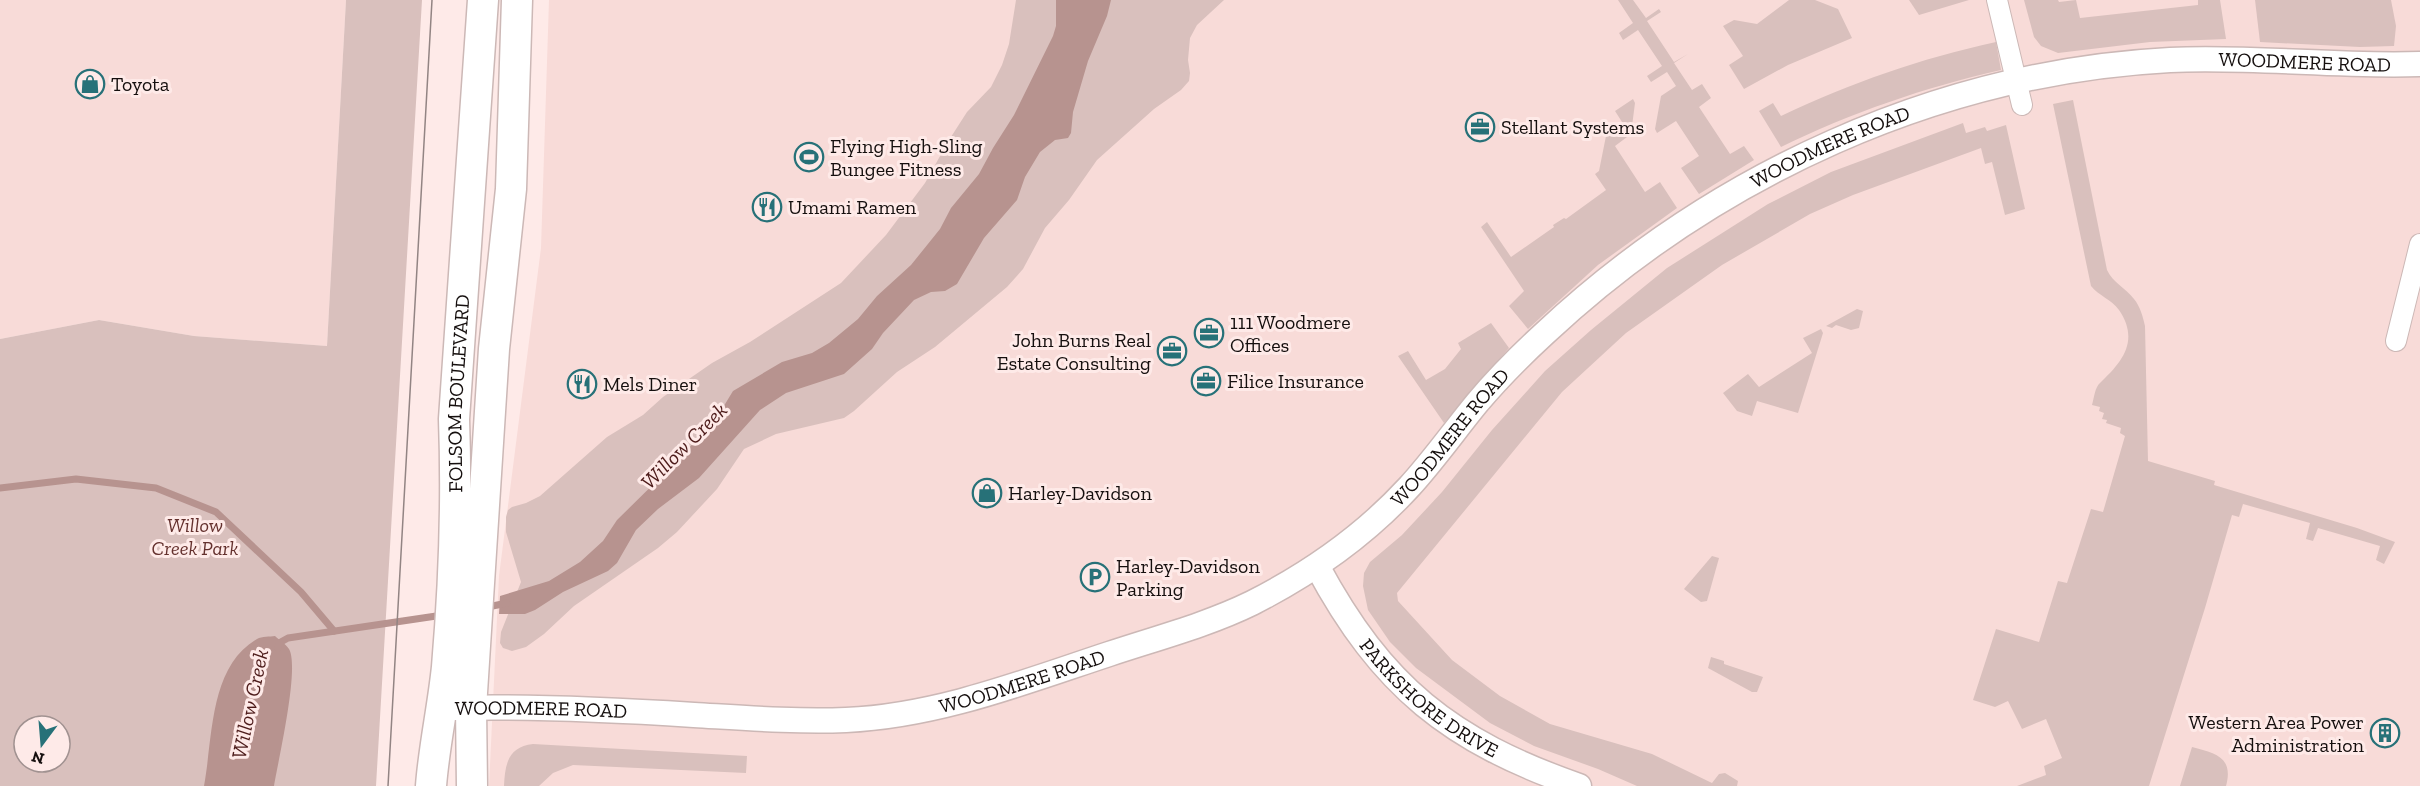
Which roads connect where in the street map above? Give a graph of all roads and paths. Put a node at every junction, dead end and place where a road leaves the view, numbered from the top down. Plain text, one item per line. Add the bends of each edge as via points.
1 (483, 0) edge
2 (517, 0) edge
3 (1997, 0) edge
4 (2420, 64) edge
5 (2019, 94) junction
6 (2420, 244) edge
7 (2396, 341) dead end
8 (1317, 566) junction
9 (466, 586) junction
10 (442, 708) junction
11 (471, 708) junction
12 (431, 786) edge
13 (472, 786) edge
14 (1579, 786) edge

1 - 9 main road, FOLSOM BOULEVARD via 454,419
2 - 9 main road, FOLSOM BOULEVARD via 511,189
3 - 5 street
4 - 5 street, WOODMERE ROAD via 2361,66 2254,59 2167,61 2098,68
5 - 8 street, WOODMERE ROAD via 1915,111 1830,143 1767,173 1699,213 1580,300 1481,399 1409,487 1372,523
6 - 7 street
8 - 11 street, WOODMERE ROAD via 1246,606 1198,625 947,706 903,715 793,720
8 - 14 street, PARKSHORE DRIVE via 1364,644 1422,704 1491,751
9 - 10 main road, FOLSOM BOULEVARD
9 - 11 main road, FOLSOM BOULEVARD via 475,660
10 - 11 street, WOODMERE ROAD
10 - 12 main road, FOLSOM BOULEVARD
11 - 13 main road, FOLSOM BOULEVARD

